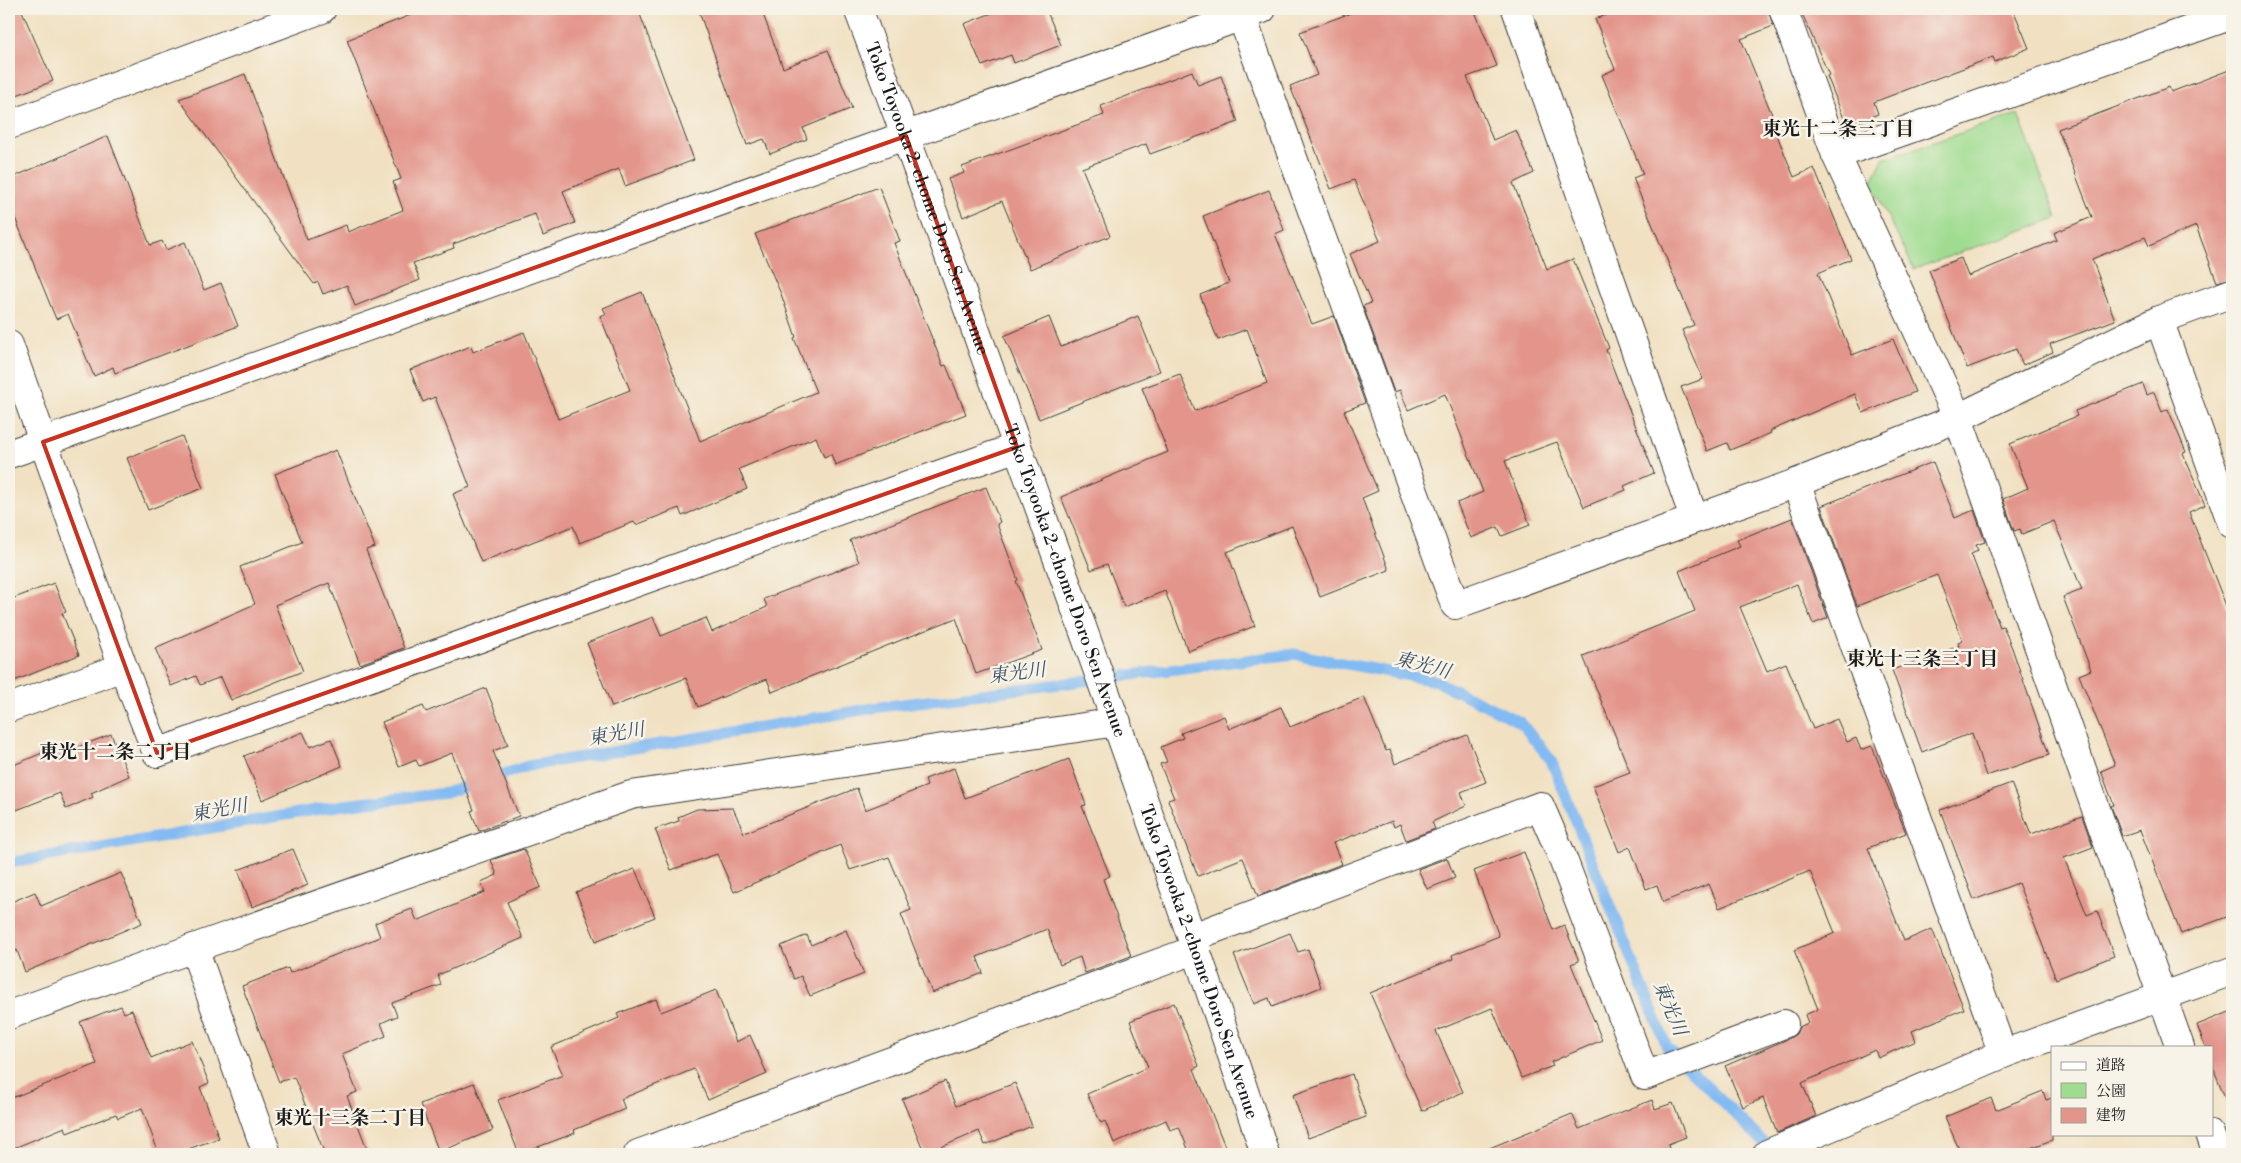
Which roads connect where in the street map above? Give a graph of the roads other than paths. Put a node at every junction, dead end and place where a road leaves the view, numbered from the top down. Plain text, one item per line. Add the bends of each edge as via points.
1 (322, 9) edge
2 (858, 9) edge
3 (1516, 9) edge
4 (1783, 9) edge
5 (1248, 11) edge
6 (2232, 15) edge
7 (9, 125) edge
8 (906, 136) junction
9 (1836, 155) junction
10 (2232, 293) edge
11 (2159, 320) junction
12 (9, 345) edge
13 (1958, 418) junction
14 (43, 442) junction
15 (1017, 448) junction
16 (9, 454) edge
17 (1796, 483) junction
18 (1694, 518) junction
19 (2232, 524) edge
20 (124, 667) junction
21 (9, 708) edge
22 (1117, 722) junction
23 (1195, 943) junction
24 (194, 948) junction
25 (2232, 971) edge
26 (2162, 996) junction
27 (9, 1015) edge
28 (1784, 1024) dead end
29 (2180, 1046) edge
30 (2004, 1054) junction
31 (2211, 1136) edge
32 (1778, 1150) edge
33 (267, 1154) edge
34 (638, 1154) edge
35 (1265, 1154) edge
36 (2217, 1154) edge

1 - 7 street
2 - 8 street, Toko Toyooka 2-chome Doro Sen Avenue
3 - 18 street
4 - 9 street
5 - 8 street
5 - 18 street via 1455,605
6 - 9 street
8 - 14 street
8 - 15 street, Toko Toyooka 2-chome Doro Sen Avenue
9 - 13 street
10 - 11 street
11 - 13 street
11 - 19 street
12 - 14 street
13 - 17 street
13 - 26 street
14 - 16 street
14 - 20 street
15 - 20 street via 158,754
15 - 22 street, Toko Toyooka 2-chome Doro Sen Avenue
17 - 18 street
17 - 30 street
20 - 21 street
22 - 23 street, Toko Toyooka 2-chome Doro Sen Avenue
22 - 24 street via 631,795
23 - 28 street via 1540,806 1565,863 1645,1076
23 - 34 street
23 - 35 street, Toko Toyooka 2-chome Doro Sen Avenue
24 - 27 street
24 - 33 street
25 - 26 street
26 - 29 street
26 - 30 street
30 - 32 street
31 - 36 street

